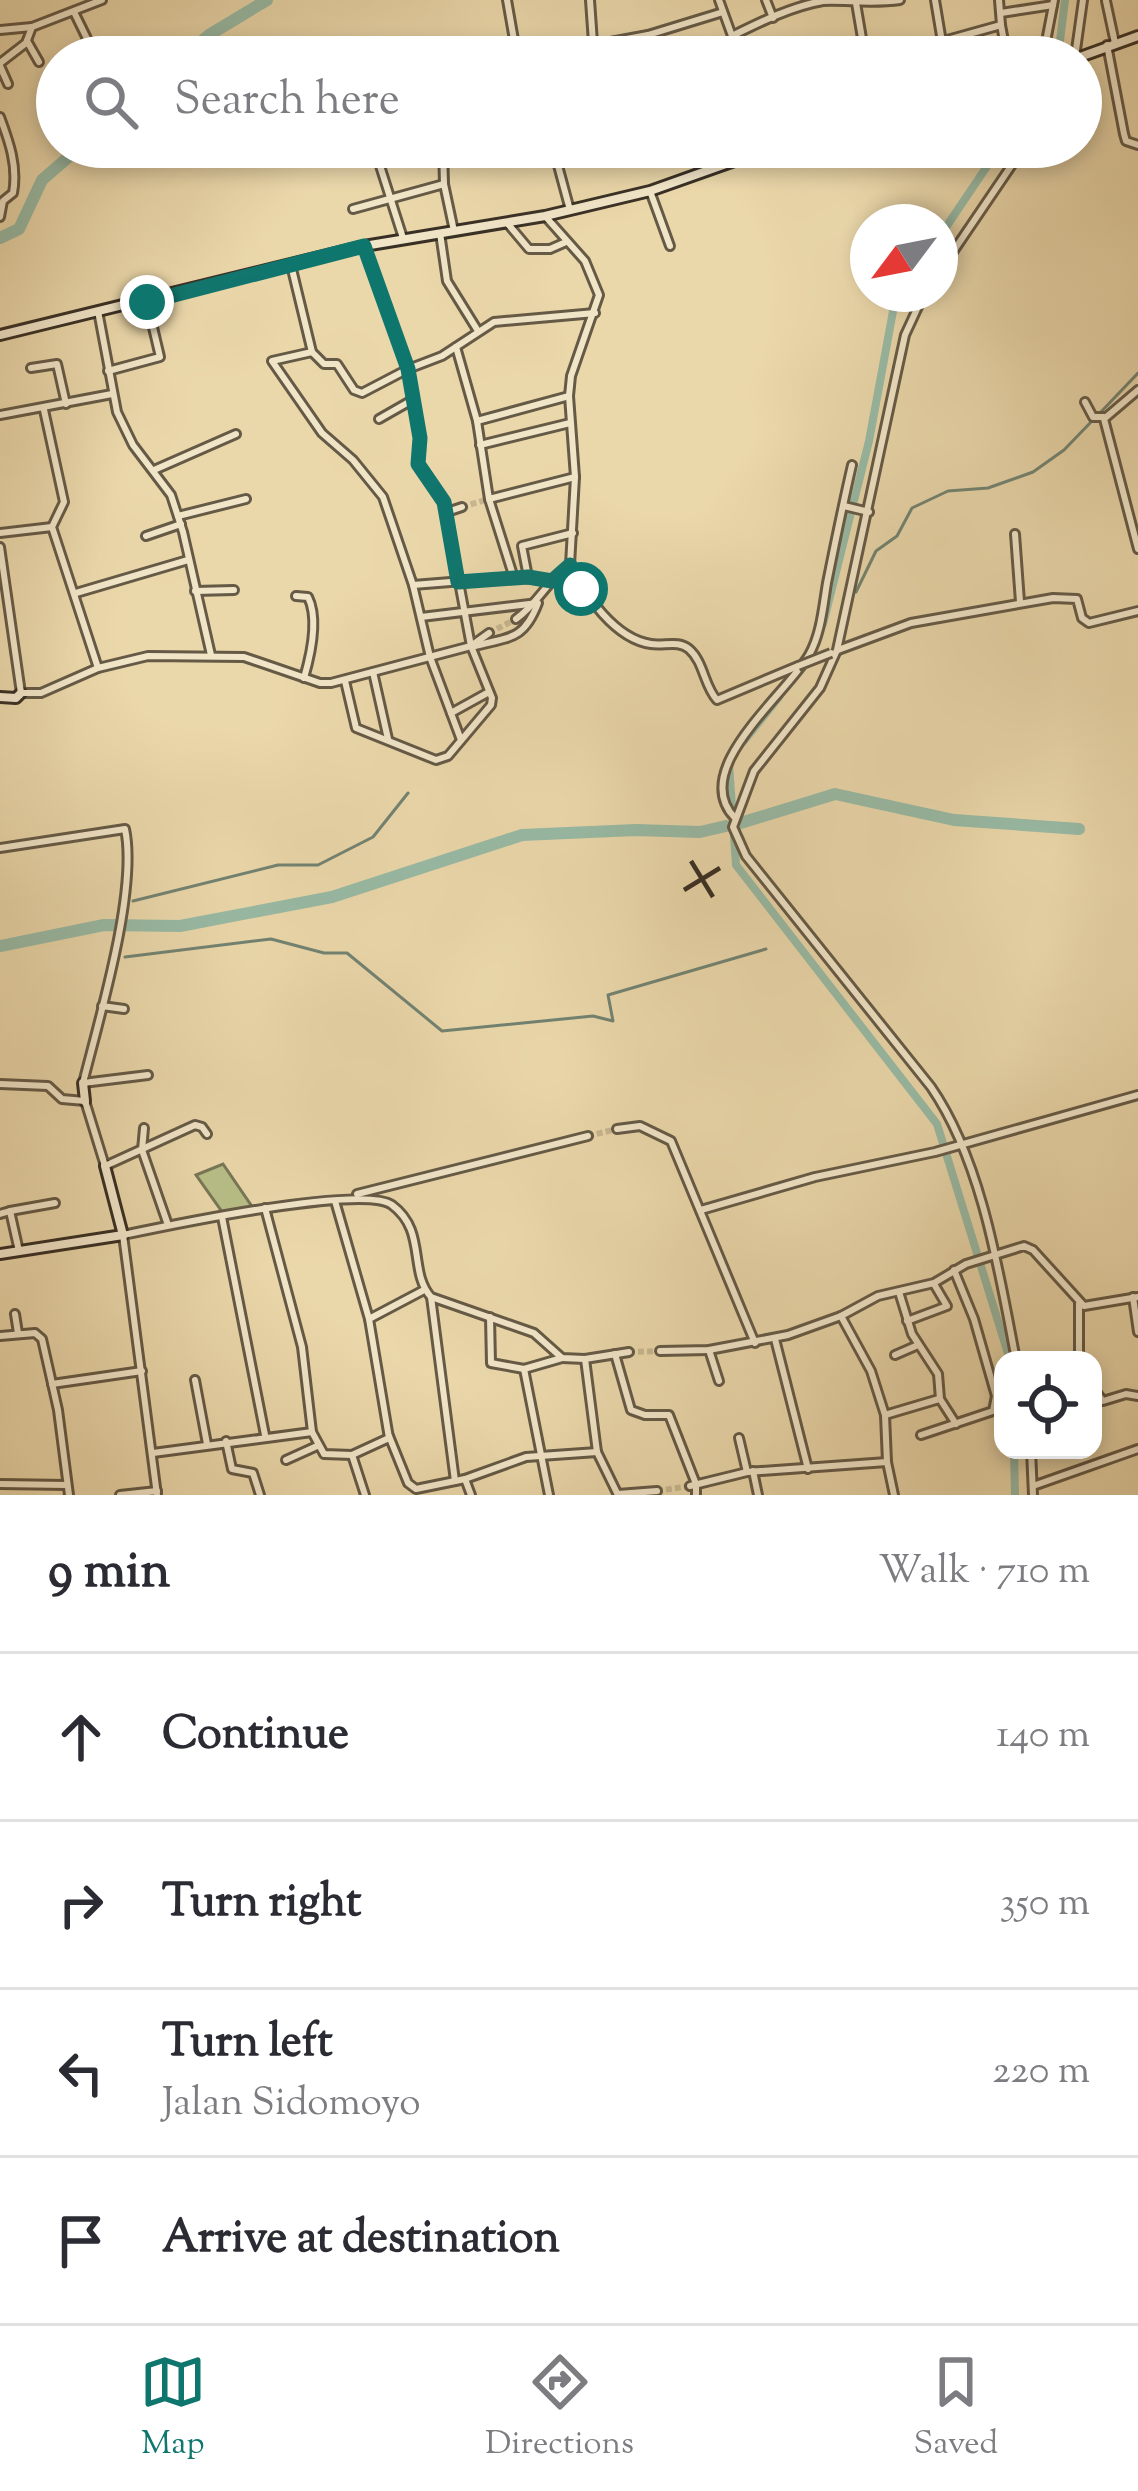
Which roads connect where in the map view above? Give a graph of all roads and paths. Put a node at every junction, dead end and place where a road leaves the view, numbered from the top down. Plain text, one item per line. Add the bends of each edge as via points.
1 (102, 0) edge
2 (507, 0) edge
3 (590, 0) edge
4 (719, 0) edge
5 (766, 0) edge
6 (900, 0) edge
7 (935, 0) edge
8 (1000, 0) edge
9 (1083, 0) edge
10 (820, 1) edge
11 (1106, 1) edge
12 (861, 2) edge
13 (1054, 2) edge
14 (73, 11) junction
15 (723, 12) junction
16 (1000, 13) junction
17 (773, 18) junction
18 (1000, 25) junction
19 (32, 28) junction
20 (0, 29) edge
21 (648, 35) joint
22 (86, 36) edge
23 (513, 36) edge
24 (593, 36) edge
25 (643, 36) edge
26 (732, 36) joint
27 (864, 36) edge
28 (939, 36) edge
29 (961, 36) edge
30 (1002, 36) edge
31 (1047, 36) edge
32 (1079, 36) edge
33 (1138, 36) edge
34 (27, 41) junction
35 (1111, 44) junction
36 (1102, 47) edge
37 (36, 57) edge
38 (0, 64) edge
39 (8, 84) dead end
40 (0, 116) edge
41 (1138, 145) edge
42 (381, 168) edge
43 (444, 168) edge
44 (559, 168) edge
45 (713, 168) edge
46 (1010, 168) edge
47 (444, 184) junction
48 (650, 190) junction
49 (391, 200) junction
50 (2, 201) edge
51 (353, 208) dead end
52 (569, 210) junction
53 (545, 216) junction
54 (0, 217) edge
55 (508, 224) junction
56 (454, 231) junction
57 (440, 233) junction
58 (403, 238) junction
59 (566, 242) junction
60 (958, 244) edge
61 (364, 246) junction
62 (670, 246) dead end
63 (291, 265) junction
64 (147, 302) junction
65 (98, 311) junction
66 (915, 312) edge
67 (595, 313) junction
68 (478, 331) junction
69 (0, 335) edge
70 (456, 347) junction
71 (312, 352) junction
72 (31, 368) dead end
73 (408, 369) junction
74 (108, 371) junction
75 (1138, 390) edge
76 (112, 394) junction
77 (568, 396) junction
78 (414, 399) junction
79 (1085, 402) dead end
80 (66, 404) junction
81 (44, 410) junction
82 (0, 415) edge
83 (1104, 417) junction
84 (379, 419) dead end
85 (477, 421) junction
86 (570, 422) junction
87 (236, 434) dead end
88 (480, 445) junction
89 (852, 465) dead end
90 (154, 470) junction
91 (575, 477) junction
92 (246, 499) dead end
93 (489, 499) junction
94 (844, 506) junction
95 (462, 507) tunnel mouth
96 (865, 511) junction
97 (447, 512) junction
98 (180, 520) junction
99 (52, 526) junction
100 (0, 533) edge
101 (573, 533) junction
102 (1015, 534) dead end
103 (146, 536) dead end
104 (0, 547) edge
105 (1138, 549) edge
106 (189, 560) junction
107 (570, 565) junction
108 (514, 577) junction
109 (528, 577) junction
110 (552, 581) junction
111 (458, 582) junction
112 (413, 585) junction
113 (234, 590) dead end
114 (195, 591) junction
115 (76, 593) junction
116 (296, 596) dead end
117 (1020, 602) junction
118 (538, 603) junction
119 (464, 610) junction
120 (1138, 611) edge
121 (421, 617) junction
122 (516, 619) tunnel mouth
123 (489, 633) tunnel mouth
124 (471, 646) junction
125 (834, 652) junction
126 (211, 655) junction
127 (430, 657) junction
128 (98, 668) junction
129 (373, 672) junction
130 (304, 678) junction
131 (345, 681) junction
132 (489, 692) junction
133 (21, 693) junction
134 (0, 697) edge
135 (451, 713) junction
136 (388, 740) junction
137 (461, 740) junction
138 (733, 814) junction
139 (0, 848) edge
140 (102, 1006) junction
141 (124, 1010) dead end
142 (148, 1075) dead end
143 (83, 1083) junction
144 (0, 1084) edge
145 (1138, 1095) edge
146 (85, 1101) junction
147 (144, 1128) dead end
148 (617, 1129) tunnel mouth
149 (207, 1134) dead end
150 (588, 1136) tunnel mouth
151 (958, 1145) junction
152 (142, 1150) junction
153 (105, 1166) junction
154 (348, 1197) junction
155 (335, 1201) junction
156 (55, 1203) dead end
157 (265, 1208) junction
158 (701, 1210) junction
159 (5, 1213) edge
160 (222, 1217) junction
161 (169, 1225) junction
162 (123, 1234) junction
163 (19, 1251) junction
164 (0, 1254) edge
165 (992, 1255) junction
166 (954, 1270) junction
167 (934, 1283) junction
168 (424, 1289) junction
169 (899, 1292) junction
170 (1136, 1297) edge
171 (431, 1298) junction
172 (1079, 1303) junction
173 (15, 1314) dead end
174 (841, 1316) junction
175 (490, 1318) junction
176 (369, 1319) junction
177 (907, 1321) junction
178 (1138, 1332) edge
179 (18, 1333) junction
180 (0, 1336) edge
181 (775, 1338) junction
182 (755, 1342) junction
183 (918, 1345) junction
184 (709, 1349) junction
185 (660, 1351) tunnel mouth
186 (1014, 1351) edge
187 (1079, 1351) edge
188 (628, 1352) tunnel mouth
189 (615, 1354) junction
190 (895, 1355) dead end
191 (562, 1358) junction
192 (585, 1359) junction
193 (524, 1369) junction
194 (142, 1371) junction
195 (994, 1378) edge
196 (195, 1380) dead end
197 (718, 1381) dead end
198 (52, 1384) junction
199 (1138, 1396) edge
200 (940, 1399) junction
201 (1102, 1400) edge
202 (994, 1410) edge
203 (885, 1415) junction
204 (956, 1424) junction
205 (312, 1432) junction
206 (265, 1435) junction
207 (921, 1435) dead end
208 (389, 1436) junction
209 (739, 1438) dead end
210 (226, 1442) junction
211 (208, 1444) junction
212 (317, 1446) junction
213 (1138, 1449) edge
214 (597, 1452) junction
215 (153, 1453) junction
216 (542, 1454) junction
217 (352, 1455) junction
218 (1031, 1459) edge
219 (286, 1460) dead end
220 (887, 1462) junction
221 (808, 1469) junction
222 (750, 1472) junction
223 (465, 1479) junction
224 (455, 1480) junction
225 (904, 1480) dead end
226 (0, 1484) edge
227 (67, 1484) junction
228 (693, 1485) junction
229 (1033, 1490) edge
230 (657, 1491) dead end
231 (894, 1491) edge
232 (157, 1493) edge
233 (618, 1494) edge
234 (69, 1495) edge
235 (120, 1495) edge
236 (260, 1495) edge
237 (365, 1495) edge
238 (471, 1495) edge
239 (549, 1495) edge
240 (696, 1495) edge
241 (758, 1495) edge

1 - 14 street
2 - 23 street
3 - 24 street
4 - 15 street
5 - 17 street
6 - 12 street
7 - 28 street
8 - 16 street
9 - 32 street
10 - 12 street
10 - 17 street
11 - 35 street
12 - 27 street
13 - 16 street
13 - 31 street
14 - 19 street
14 - 22 street
15 - 21 street
15 - 26 street
16 - 18 street
17 - 26 street
18 - 29 street
18 - 30 street
19 - 20 street
19 - 34 street
21 - 25 street
33 - 35 main road
34 - 37 street
34 - 38 street
35 - 36 main road
35 - 41 street via 1124,134
38 - 39 street
40 - 50 street via 15,180
42 - 49 street
43 - 47 street
44 - 52 street
45 - 48 main road
46 - 60 street
47 - 49 street
47 - 56 street
48 - 52 main road
48 - 62 street
49 - 51 street
49 - 58 street
50 - 54 street
52 - 53 main road
53 - 55 main road
53 - 59 street
55 - 56 main road
55 - 59 street via 529,249
56 - 57 main road
57 - 58 main road
57 - 68 street via 447,280
58 - 61 main road
59 - 67 street via 596,280
61 - 63 main road
61 - 73 street
63 - 64 main road
63 - 71 street
64 - 65 main road
64 - 74 street via 160,358
65 - 69 main road
65 - 74 street
66 - 96 street
67 - 68 street via 494,322
67 - 77 street
68 - 70 street
70 - 73 street
70 - 85 street
71 - 73 street via 337,364 358,392
71 - 112 street via 272,361 322,433 383,497
72 - 80 street via 56,364
73 - 78 street
74 - 76 street
75 - 83 street
76 - 80 street
76 - 90 street via 124,429
77 - 85 street
77 - 86 street
78 - 84 street
78 - 97 street via 418,464
79 - 83 street via 1093,417
80 - 81 street
81 - 82 street
81 - 99 street via 64,502
83 - 105 street
85 - 88 street
86 - 88 street
86 - 91 street
87 - 90 street
88 - 93 street
89 - 94 street
90 - 98 street
91 - 93 street
91 - 101 street
92 - 98 street
93 - 108 street
94 - 96 street
94 - 138 street via 815,643 733,752 720,790
95 - 97 street
96 - 125 street
97 - 111 street
98 - 103 street
98 - 106 street
99 - 100 street
99 - 115 street
101 - 107 street
101 - 109 street via 522,546
102 - 117 street
104 - 133 street
106 - 114 street
106 - 115 street
107 - 110 street
107 - 125 street, bridge via 591,604 635,638 691,651 717,700
108 - 109 street
108 - 111 street
109 - 110 street
110 - 118 street
111 - 112 street
111 - 119 street
112 - 121 street
113 - 114 street
114 - 126 street
115 - 128 street
116 - 130 street via 312,605
117 - 120 street via 1074,597 1089,623
117 - 125 street via 910,623
118 - 119 street
118 - 122 street
118 - 124 street via 519,634
119 - 121 street
119 - 124 street
121 - 127 street
123 - 124 street
124 - 127 street
124 - 132 street
125 - 138 street via 808,706 758,764
126 - 128 street via 136,657
126 - 130 street via 256,659
127 - 129 street
127 - 135 street
128 - 133 street via 41,693
129 - 131 street
129 - 136 street
130 - 131 street
131 - 136 street via 356,728
132 - 135 street
132 - 137 street via 491,705
133 - 134 main road
135 - 137 street
136 - 137 street via 442,760
138 - 151 street via 741,850 931,1087
139 - 140 street via 122,827 127,833 122,913
140 - 141 street
140 - 143 street
142 - 143 street
143 - 146 main road
144 - 146 street via 48,1086 62,1099
145 - 151 street
146 - 153 street
147 - 152 street
148 - 158 street via 640,1126 668,1137
149 - 152 street via 195,1125
150 - 154 street
151 - 158 street
151 - 165 street
152 - 153 street
152 - 161 street
153 - 162 main road
154 - 155 street
154 - 168 street via 381,1199 399,1212 416,1241
155 - 157 street
155 - 176 street
156 - 159 street
157 - 160 street
157 - 205 street via 302,1347
158 - 182 street
159 - 163 street
160 - 161 street
160 - 206 street
161 - 162 street
162 - 163 main road
162 - 194 street
163 - 164 main road
165 - 166 street
165 - 172 street via 1030,1248
165 - 186 street
166 - 167 street
166 - 195 street
167 - 169 street
167 - 177 street via 947,1306
168 - 171 street
168 - 176 street
169 - 174 street
169 - 177 street
170 - 172 street
170 - 178 street
171 - 175 street
171 - 224 street
172 - 187 street
173 - 179 street
174 - 181 street
174 - 203 street
175 - 191 street via 534,1333
175 - 193 street via 491,1364
176 - 208 street
177 - 183 street
179 - 180 street
179 - 198 street via 43,1339
181 - 182 street
181 - 221 street
182 - 184 street
183 - 190 street
183 - 200 street via 938,1374
184 - 185 street
184 - 197 street
188 - 189 street
189 - 192 street
189 - 228 street via 632,1410 669,1415
191 - 192 street
191 - 193 street
192 - 214 street
193 - 216 street
194 - 198 street
194 - 215 street
196 - 211 street
198 - 227 street
199 - 201 street
200 - 203 street
200 - 204 street
202 - 204 street
203 - 220 street
204 - 207 street
205 - 206 street
205 - 212 street
206 - 210 street
208 - 217 street
208 - 224 street via 412,1488
209 - 222 street
210 - 211 street
210 - 236 street via 232,1469 253,1473
211 - 215 street
212 - 217 street via 331,1457
212 - 219 street
213 - 229 street
214 - 216 street
214 - 233 street
215 - 232 street
216 - 223 street
216 - 239 street
217 - 237 street
218 - 229 street
220 - 221 street
220 - 231 street
221 - 222 street
222 - 228 street
222 - 241 street
223 - 224 street
223 - 238 street
225 - 231 street
226 - 227 street
227 - 234 street
228 - 240 street
230 - 233 street
232 - 235 street

